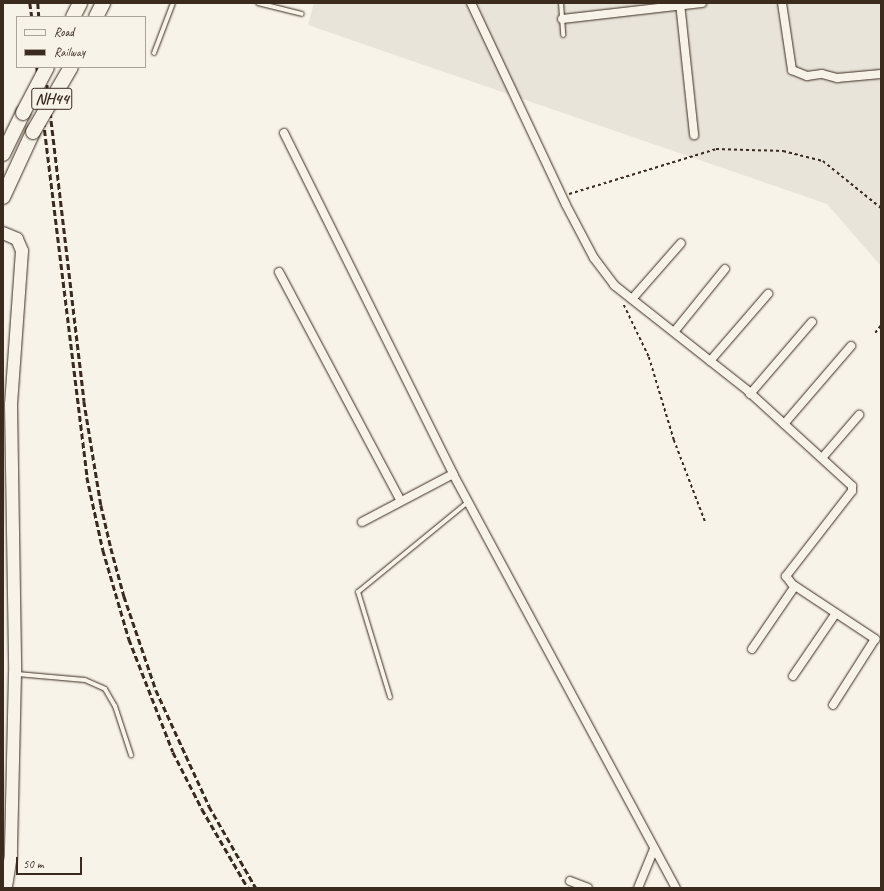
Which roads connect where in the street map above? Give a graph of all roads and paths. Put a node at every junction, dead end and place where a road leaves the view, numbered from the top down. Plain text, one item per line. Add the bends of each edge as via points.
1 (80, 3) edge
2 (103, 3) edge
3 (173, 3) edge
4 (258, 3) edge
5 (472, 3) edge
6 (560, 3) edge
7 (702, 3) edge
8 (782, 3) edge
9 (680, 4) edge
10 (302, 14) dead end
11 (74, 16) edge
12 (96, 16) edge
13 (562, 19) junction
14 (563, 35) dead end
15 (154, 53) dead end
16 (46, 68) edge
17 (70, 68) edge
18 (881, 74) edge
19 (284, 133) dead end
20 (694, 135) dead end
21 (3, 154) edge
22 (562, 196) junction
23 (3, 197) edge
24 (881, 208) edge
25 (3, 233) edge
26 (681, 243) dead end
27 (725, 269) dead end
28 (279, 272) dead end
29 (768, 294) dead end
30 (632, 300) junction
31 (624, 304) dead end
32 (812, 322) dead end
33 (881, 325) edge
34 (674, 332) junction
35 (875, 333) dead end
36 (851, 346) dead end
37 (710, 361) junction
38 (750, 394) junction
39 (859, 415) dead end
40 (784, 424) junction
41 (822, 458) junction
42 (453, 474) junction
43 (401, 501) junction
44 (468, 502) junction
45 (362, 522) dead end
46 (706, 524) dead end
47 (795, 586) junction
48 (836, 613) junction
49 (752, 649) dead end
50 (15, 674) junction
51 (793, 676) dead end
52 (390, 697) dead end
53 (833, 705) dead end
54 (131, 755) dead end
55 (654, 849) junction
56 (570, 881) dead end
57 (6, 888) edge
58 (588, 888) edge
59 (638, 888) edge
60 (676, 888) edge

1 - 11 highway
2 - 12 highway
3 - 15 lane
4 - 10 lane
5 - 22 street
6 - 13 lane
7 - 9 street
8 - 18 street via 792,70 807,76 822,74 837,78
9 - 13 street
9 - 20 street
13 - 14 lane
16 - 21 highway, NH44, bridge
17 - 23 highway, NH44 / NH44, bridge via 33,132
19 - 42 street
22 - 24 path via 716,149 783,151 823,162
22 - 30 street via 594,258 614,285
25 - 50 main road via 16,239 22,251 11,404
26 - 30 street
27 - 34 street
28 - 43 street
29 - 37 street
30 - 34 street
31 - 46 path via 650,357 674,440
32 - 38 street
33 - 35 path
34 - 37 street
36 - 40 street
37 - 38 street
38 - 40 street
39 - 41 street
40 - 41 street
41 - 47 street via 848,481 852,491 789,571 786,580
42 - 43 street
42 - 44 street
43 - 45 street
44 - 52 lane via 358,592
44 - 55 street
47 - 48 street
47 - 49 street
48 - 51 street
48 - 53 street via 875,639
50 - 54 lane via 85,680 104,689 115,706
50 - 57 main road via 11,855
55 - 59 street
55 - 60 street
56 - 58 street

